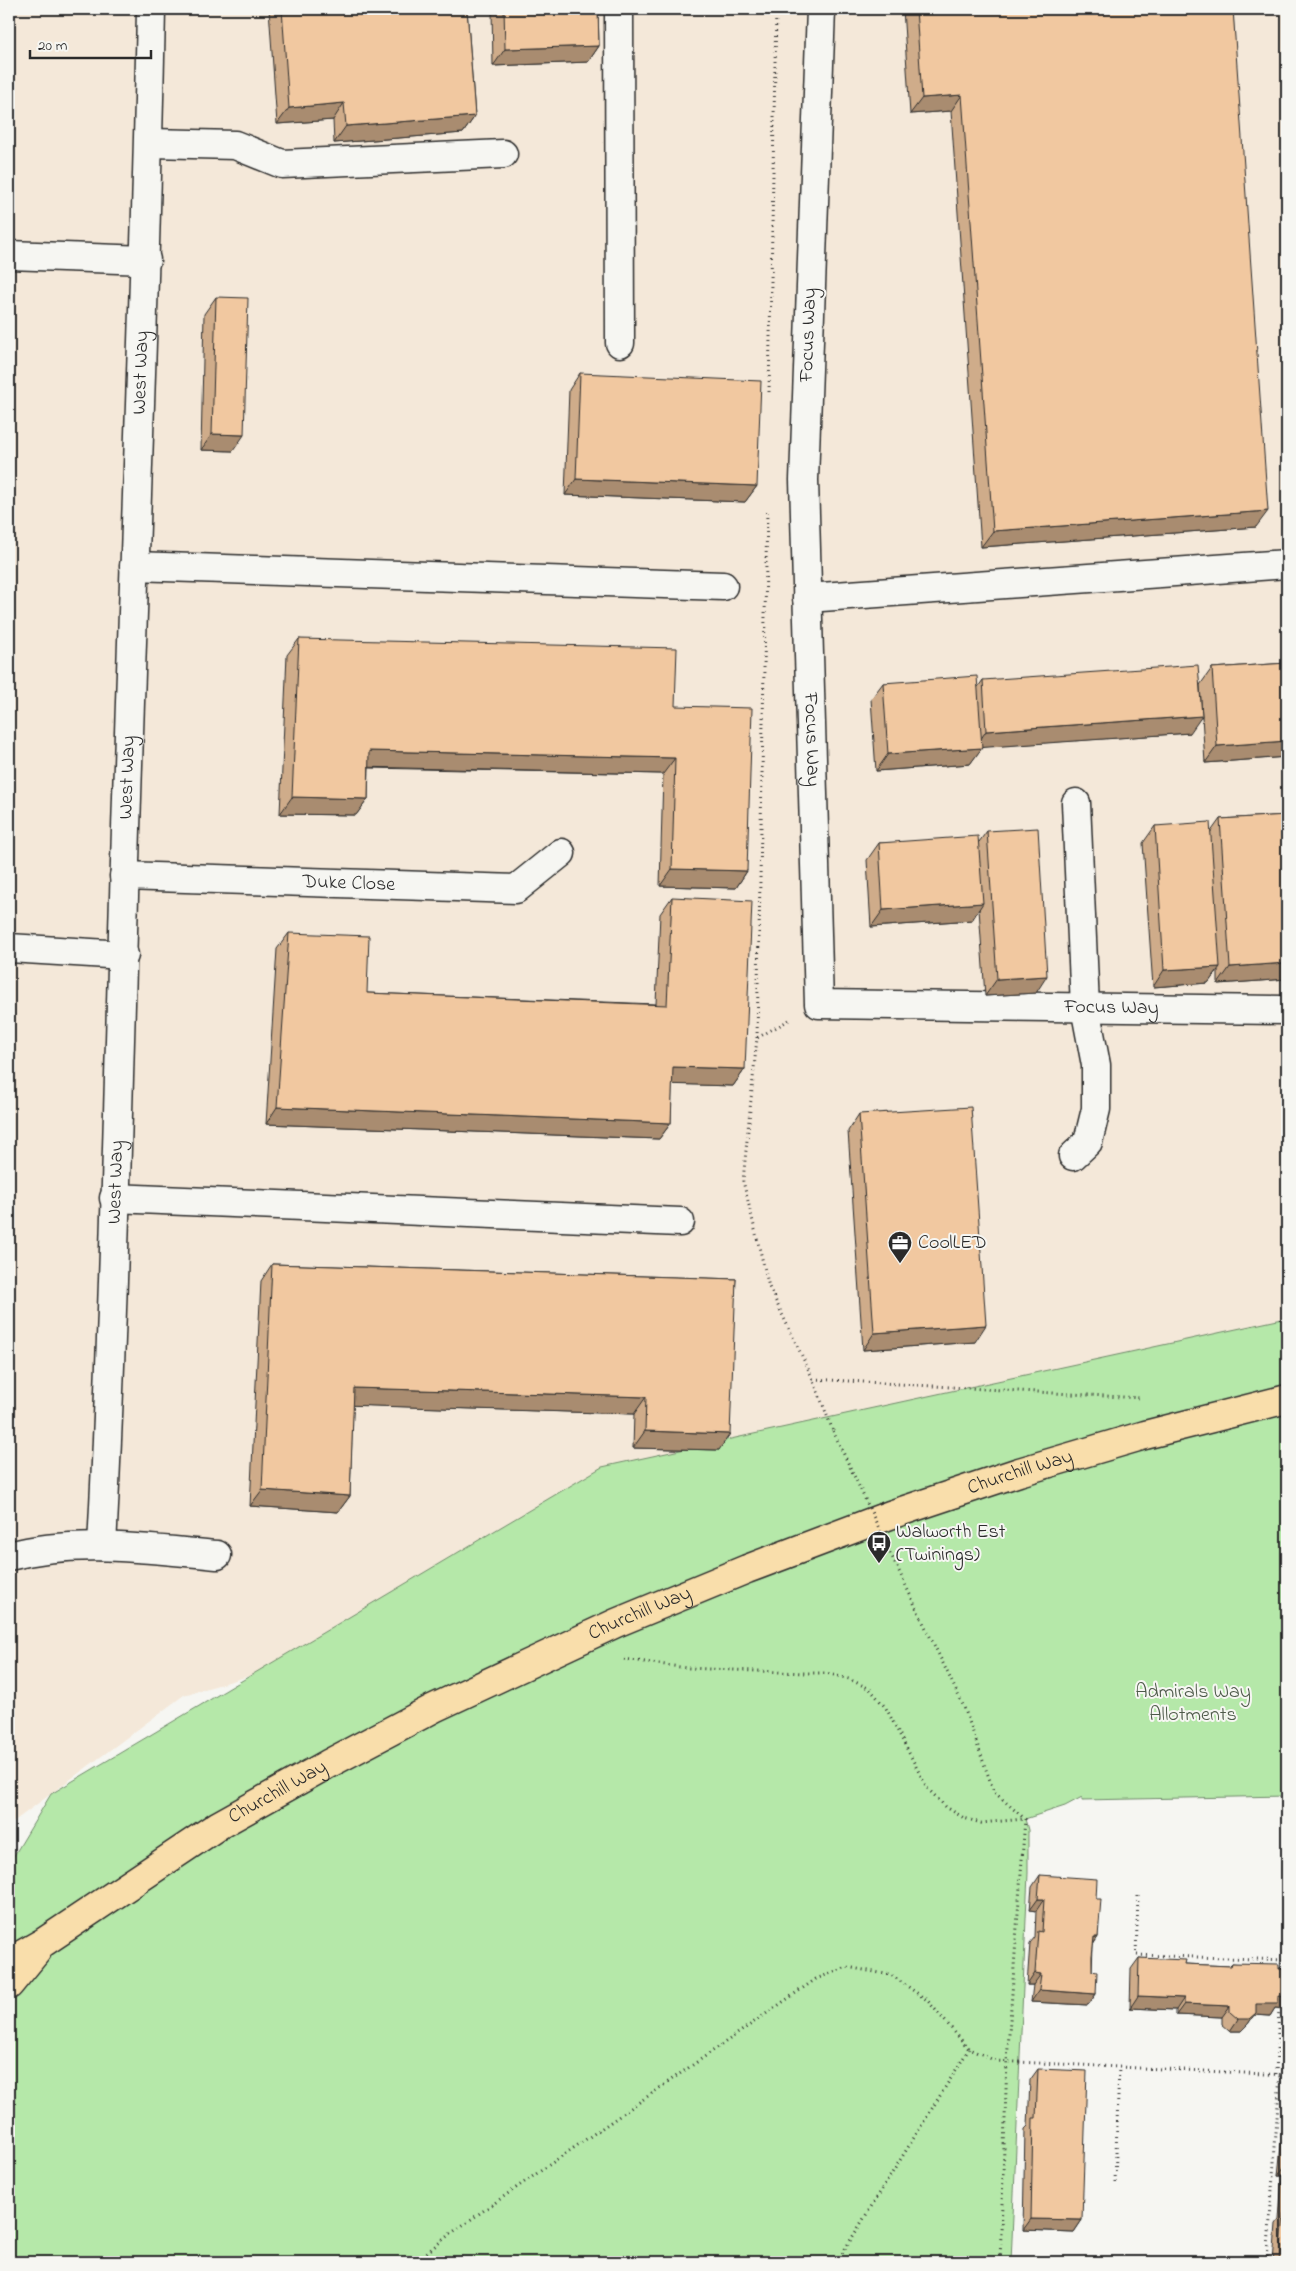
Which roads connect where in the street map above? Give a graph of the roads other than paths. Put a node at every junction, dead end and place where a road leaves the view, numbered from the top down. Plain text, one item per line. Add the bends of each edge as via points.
1 (151, 9) edge
2 (619, 9) edge
3 (821, 9) edge
4 (150, 143) junction
5 (503, 154) dead end
6 (9, 254) edge
7 (146, 260) junction
8 (620, 343) dead end
9 (1287, 564) edge
10 (134, 566) junction
11 (723, 586) dead end
12 (807, 598) junction
13 (1076, 803) dead end
14 (561, 853) dead end
15 (124, 876) junction
16 (9, 948) edge
17 (124, 955) junction
18 (1085, 1007) junction
19 (1287, 1010) edge
20 (1073, 1156) dead end
21 (114, 1198) junction
22 (680, 1222) dead end
23 (1287, 1399) edge
24 (102, 1546) junction
25 (218, 1555) dead end
26 (9, 1556) edge
27 (44, 1942) junction
28 (9, 1962) edge
29 (9, 1985) edge

1 - 4 street, West Way
2 - 8 street
3 - 12 street, Focus Way via 804,480
4 - 5 street via 235,145 282,164
4 - 7 street, West Way
6 - 7 street
7 - 10 street, West Way
9 - 12 street
10 - 11 street
10 - 15 street, West Way
12 - 18 street, Focus Way via 819,1004
13 - 18 street
14 - 15 street, Duke Close via 516,890
15 - 17 street, West Way
16 - 17 street
17 - 21 street, West Way
18 - 19 street, Focus Way
18 - 20 street via 1096,1065 1096,1109 1088,1142
21 - 22 street via 212,1213
21 - 24 street, West Way
23 - 27 main road, Churchill Way via 1019,1472 890,1515 616,1622 434,1708 219,1825
24 - 25 street
24 - 26 street via 26,1551
27 - 28 main road, Churchill Way
27 - 29 main road, Churchill Way

